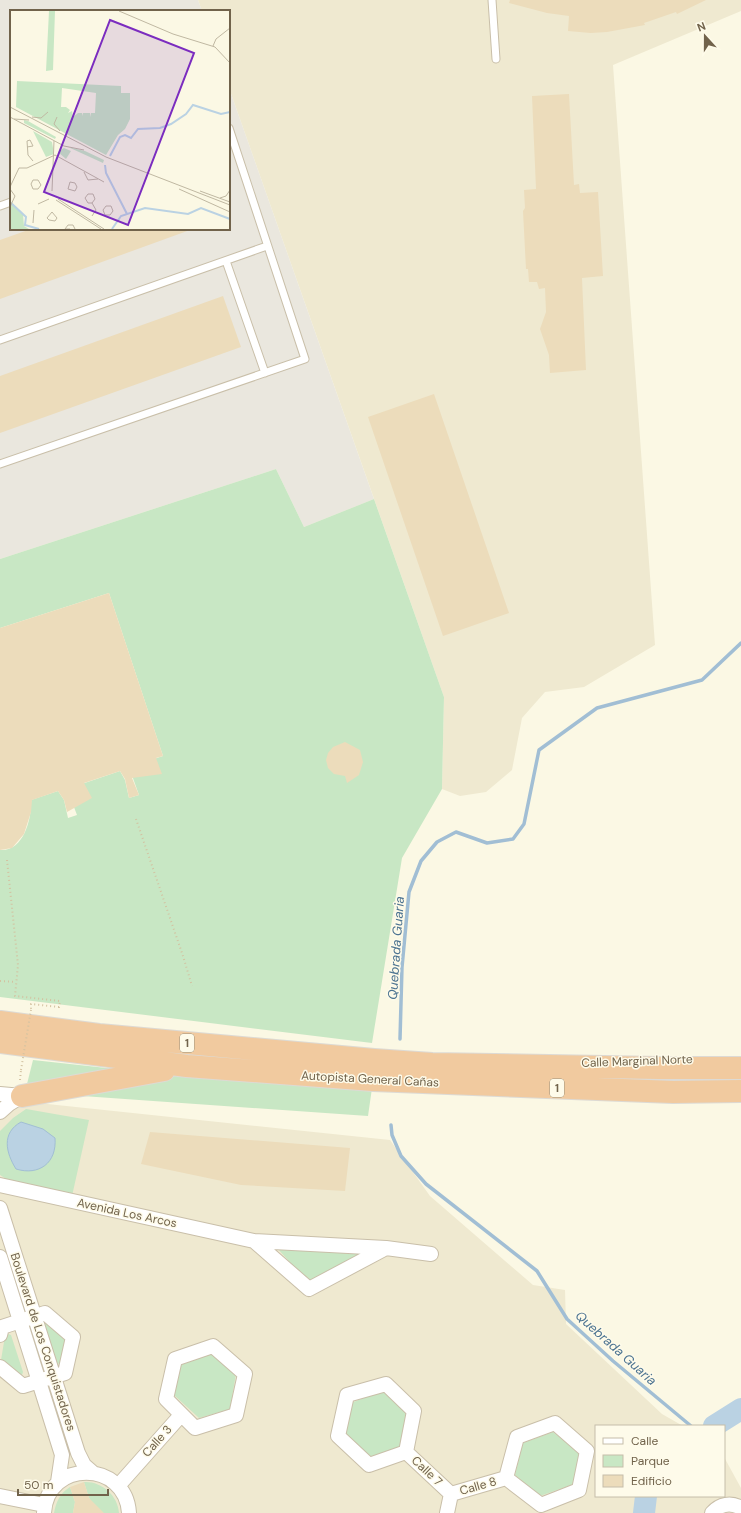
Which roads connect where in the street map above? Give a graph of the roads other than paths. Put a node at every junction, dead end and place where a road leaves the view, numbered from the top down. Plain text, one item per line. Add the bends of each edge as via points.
1 (492, 0) edge
2 (496, 59) dead end
3 (230, 131) edge
4 (10, 202) edge
5 (0, 206) edge
6 (267, 246) junction
7 (226, 261) junction
8 (0, 340) edge
9 (265, 373) junction
10 (0, 464) edge
11 (0, 1012) edge
12 (0, 1022) edge
13 (0, 1042) edge
14 (741, 1058) edge
15 (374, 1060) junction
16 (188, 1066) junction
17 (533, 1066) junction
18 (741, 1068) edge
19 (21, 1089) junction
20 (741, 1091) edge
21 (0, 1094) edge
22 (0, 1112) edge
23 (0, 1185) edge
24 (0, 1208) edge
25 (254, 1241) junction
26 (386, 1248) junction
27 (431, 1254) dead end
28 (0, 1257) edge
29 (35, 1316) junction
30 (20, 1321) junction
31 (0, 1335) edge
32 (0, 1367) edge
33 (54, 1376) junction
34 (38, 1382) junction
35 (181, 1415) junction
36 (406, 1452) junction
37 (92, 1472) junction
38 (506, 1478) junction
39 (58, 1482) junction
40 (118, 1486) junction
41 (451, 1494) junction
42 (0, 1496) edge
43 (741, 1508) edge
44 (44, 1509) edge
45 (129, 1513) edge
46 (447, 1513) edge
47 (712, 1513) edge

1 - 2 lane
3 - 6 lane
4 - 5 lane
6 - 7 lane
6 - 9 lane via 305,359
7 - 8 lane
7 - 9 lane
9 - 10 lane
11 - 15 highway via 19,1017
12 - 15 highway, Autopista General Cañas / 1 via 100,1035
13 - 16 highway, Autopista General Cañas / 1
14 - 17 street, Calle Marginal Norte via 653,1058
15 - 17 highway, Autopista General Cañas / 1
16 - 19 highway
16 - 20 highway, Autopista General Cañas / 1 via 431,1083 673,1092
17 - 18 highway, Autopista General Cañas / 1
19 - 21 street
19 - 22 street
23 - 25 street, Avenida Los Arcos
24 - 29 street, Boulevard de Los Conquistadores
25 - 26 street, Avenida Los Arcos
25 - 26 street, Avenida Los Arcos via 310,1289
26 - 27 street, Avenida Los Arcos
28 - 30 street, Boulevard de Los Conquistadores
29 - 30 street
29 - 33 street, Boulevard de Los Conquistadores
29 - 33 street via 45,1313 73,1337 65,1373
30 - 31 street via 2,1327
30 - 34 street, Boulevard de Los Conquistadores
32 - 34 street via 23,1386
33 - 34 street
33 - 37 street, Boulevard de Los Conquistadores via 78,1453 84,1465
34 - 39 street, Boulevard de Los Conquistadores via 62,1455
35 - 35 street via 195,1428 236,1415 244,1374 213,1346 175,1359 166,1399
35 - 40 street, Calle 3
36 - 36 street via 414,1411 386,1384 347,1395 338,1436 368,1466
36 - 41 street, Calle 7
37 - 39 street via 74,1474
37 - 40 street via 106,1477
38 - 38 street via 540,1505 580,1490 587,1451 556,1423 518,1437
38 - 41 street, Calle 8
39 - 44 street via 50,1493
40 - 45 street via 125,1495
41 - 46 street, Calle 7
42 - 44 street
43 - 47 street via 725,1504

